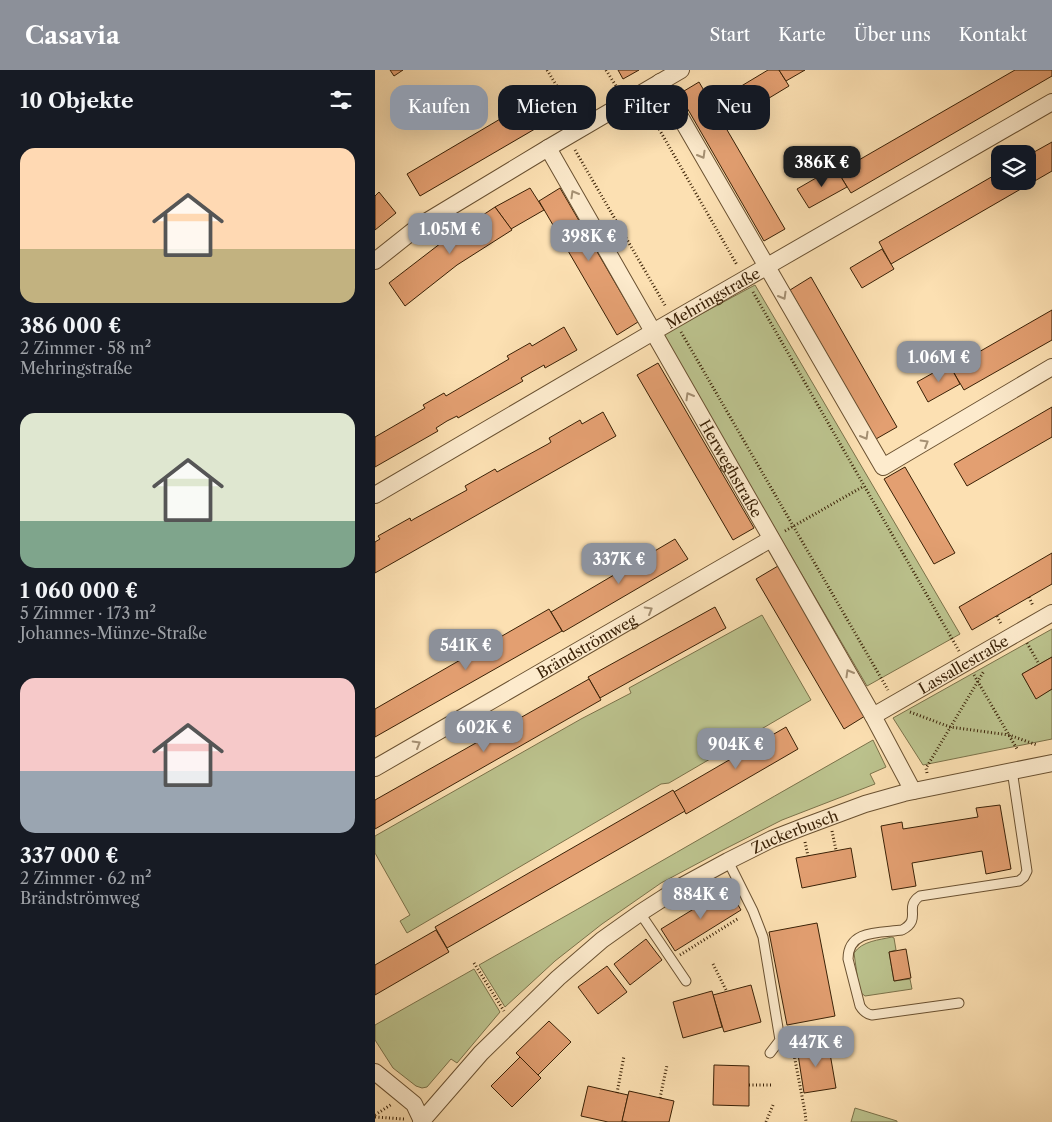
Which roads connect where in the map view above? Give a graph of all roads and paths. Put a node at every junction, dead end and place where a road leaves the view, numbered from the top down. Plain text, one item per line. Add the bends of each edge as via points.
1 (547, 70) edge
2 (606, 70) edge
3 (681, 70) edge
4 (660, 82) junction
5 (556, 85) edge
6 (620, 85) edge
7 (655, 85) edge
8 (1052, 102) edge
9 (579, 130) edge
10 (653, 130) edge
11 (568, 136) junction
12 (548, 148) junction
13 (375, 261) edge
14 (766, 267) junction
15 (745, 279) junction
16 (674, 320) junction
17 (653, 332) junction
18 (1052, 367) edge
19 (864, 486) junction
20 (375, 495) edge
21 (793, 526) junction
22 (771, 539) junction
23 (1029, 597) dead end
24 (1034, 609) dead end
25 (1052, 613) edge
26 (997, 616) dead end
27 (1003, 627) dead end
28 (1027, 643) dead end
29 (1039, 664) dead end
30 (987, 666) dead end
31 (969, 668) junction
32 (977, 681) junction
33 (900, 706) junction
34 (873, 716) junction
35 (950, 728) junction
36 (1009, 735) junction
37 (1037, 745) dead end
38 (1017, 749) dead end
39 (1052, 763) edge
40 (375, 768) edge
41 (926, 768) dead end
42 (1012, 770) junction
43 (913, 791) junction
44 (728, 861) junction
45 (640, 913) junction
46 (739, 918) dead end
47 (671, 960) junction
48 (475, 963) dead end
49 (713, 964) dead end
50 (686, 981) dead end
51 (727, 992) dead end
52 (959, 1003) dead end
53 (505, 1012) dead end
54 (791, 1038) dead end
55 (770, 1053) dead end
56 (624, 1056) dead end
57 (667, 1065) dead end
58 (375, 1072) edge
59 (772, 1084) dead end
60 (749, 1085) dead end
61 (617, 1093) dead end
62 (660, 1098) dead end
63 (395, 1103) dead end
64 (773, 1105) dead end
65 (375, 1116) edge
66 (422, 1122) edge
67 (766, 1122) edge
68 (806, 1122) edge

1 - 5 path
2 - 6 path
3 - 4 street
4 - 7 street
4 -> 14 street
8 - 14 street, Mehringstraße
9 - 11 street
10 - 15 path
11 - 12 street
11 - 16 path
12 - 13 street via 419,226
17 -> 12 street, Herweghstraße
14 - 15 street, Mehringstraße
14 -> 18 street via 883,467
15 - 16 street, Mehringstraße
15 - 19 path
16 - 17 street, Mehringstraße
16 - 21 path
17 - 20 street, Mehringstraße
22 -> 17 street, Herweghstraße
19 - 21 path
19 - 31 path
21 - 22 path
21 - 33 path
34 -> 22 street, Herweghstraße
40 -> 22 street, Brändströmweg
23 - 24 path
25 - 31 street, Lassallestraße
26 - 27 path
28 - 29 path
30 - 32 path
31 - 32 path
31 - 33 street, Lassallestraße
32 - 35 path
32 - 36 path
33 - 34 street, Lassallestraße
33 - 35 path
34 - 43 street, Herweghstraße
35 - 36 path
35 - 41 path
36 - 37 path
36 - 38 path
39 - 42 street, Zuckerbusch
42 - 43 street, Zuckerbusch
42 - 52 lane via 1027,871 1024,877 1019,881 920,896 913,902 913,919 909,925 902,930 861,935 849,951 848,959 860,1006 866,1013 872,1015
43 - 44 street, Zuckerbusch via 889,796 803,827
44 - 45 street, Zuckerbusch
44 - 55 lane via 763,937 780,1040
45 - 47 lane
45 - 66 street, Zuckerbusch via 601,940 558,978 481,1053
46 - 47 path
47 - 50 lane
48 - 53 path
49 - 51 path
54 - 68 path
56 - 61 path
57 - 62 path
58 - 66 street via 414,1104
59 - 60 path
63 - 65 path
64 - 67 path
65 - 66 path

